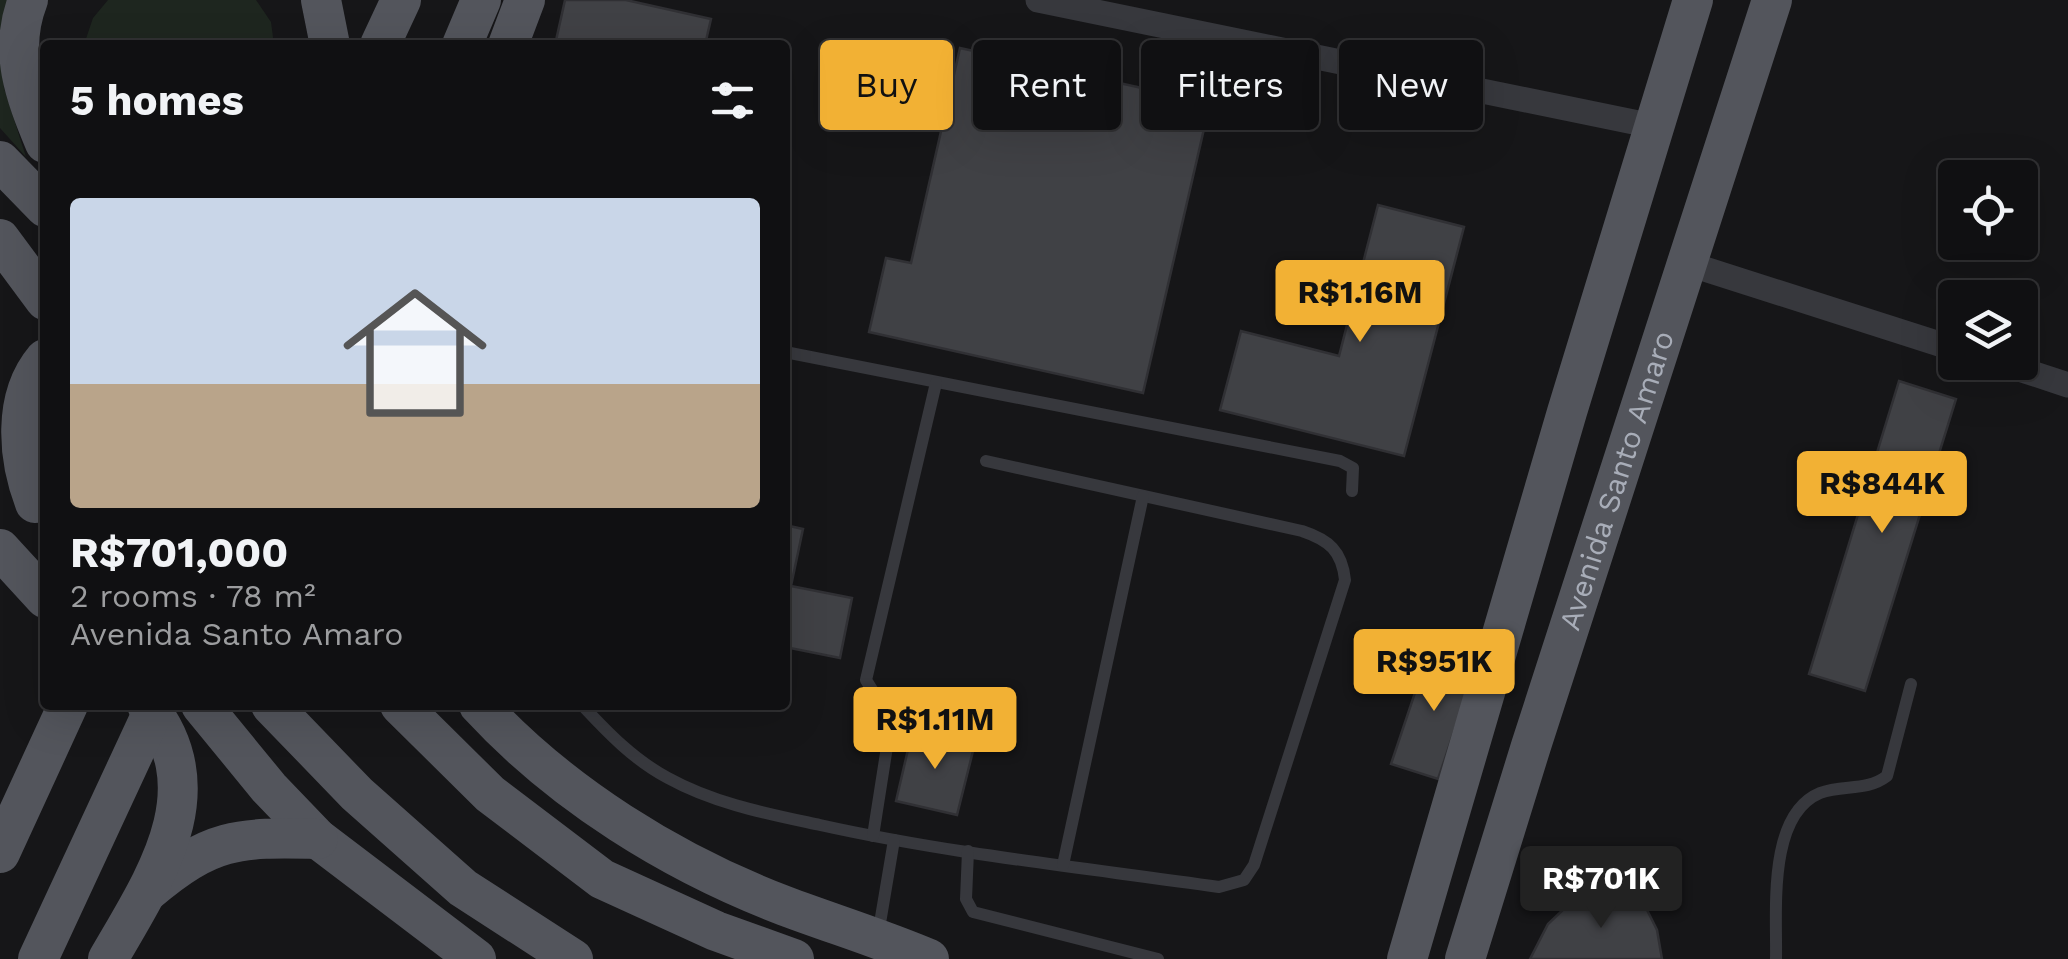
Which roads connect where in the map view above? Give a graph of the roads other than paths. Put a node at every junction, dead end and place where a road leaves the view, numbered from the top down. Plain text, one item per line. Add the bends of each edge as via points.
1 (28, 0) edge
2 (320, 0) edge
3 (400, 0) edge
4 (481, 0) edge
5 (526, 0) edge
6 (1038, 0) edge
7 (1693, 0) edge
8 (1772, 0) edge
9 (329, 40) edge
10 (382, 40) edge
11 (464, 40) edge
12 (510, 40) edge
13 (1654, 126) junction
14 (40, 131) edge
15 (0, 162) edge
16 (40, 202) edge
17 (2, 245) edge
18 (1686, 263) junction
19 (40, 294) edge
20 (1938, 344) edge
21 (790, 353) edge
22 (40, 367) edge
23 (2038, 375) edge
24 (936, 383) junction
25 (2068, 385) edge
26 (24, 394) edge
27 (0, 460) edge
28 (986, 461) dead end
29 (1352, 491) dead end
30 (1144, 496) junction
31 (40, 509) edge
32 (0, 550) edge
33 (40, 593) edge
34 (1912, 684) dead end
35 (66, 710) edge
36 (150, 710) edge
37 (154, 710) edge
38 (205, 710) edge
39 (276, 710) edge
40 (405, 710) edge
41 (484, 710) edge
42 (587, 710) edge
43 (873, 836) junction
44 (318, 839) junction
45 (894, 840) junction
46 (968, 851) junction
47 (0, 854) edge
48 (1063, 865) junction
49 (146, 892) junction
50 (878, 938) junction
51 (1403, 951) edge
52 (38, 959) edge
53 (108, 959) edge
54 (476, 959) edge
55 (573, 959) edge
56 (794, 959) edge
57 (929, 959) edge
58 (1158, 959) edge
59 (1465, 959) edge
60 (1776, 959) edge

1 - 14 main road via 19,32 20,70
2 - 9 main road
3 - 10 main road
4 - 11 main road
5 - 12 main road
6 - 13 street
7 - 13 main road, Avenida Santo Amaro
8 - 18 main road, Avenida Santo Amaro
13 - 51 main road, Avenida Santo Amaro
15 - 16 main road
17 - 19 main road
18 - 20 street
18 - 59 main road, Avenida Santo Amaro
21 - 24 lane
22 - 26 main road
23 - 25 street
24 - 29 lane via 1340,461 1354,468
24 - 43 lane via 866,680 884,709 889,734
26 - 31 main road via 21,444
27 - 31 main road
28 - 30 lane
30 - 48 lane
30 - 48 lane via 1323,538 1343,562 1346,580 1250,874 1219,887
32 - 33 main road
34 - 60 lane via 1887,776 1875,785 1813,796 1795,814 1781,848
35 - 47 main road
36 - 49 main road via 166,735 180,784 172,830
37 - 52 main road, bridge
38 - 44 main road
39 - 55 main road via 356,794 463,888
40 - 56 main road via 490,794 602,879
41 - 50 main road via 512,740 648,840 782,905
42 - 43 lane via 633,755 695,791
43 - 45 lane
44 - 49 main road via 255,839 204,850
44 - 54 main road
45 - 46 lane
45 - 50 lane
46 - 48 lane
46 - 58 lane via 966,898 973,912
49 - 53 main road
50 - 57 main road

